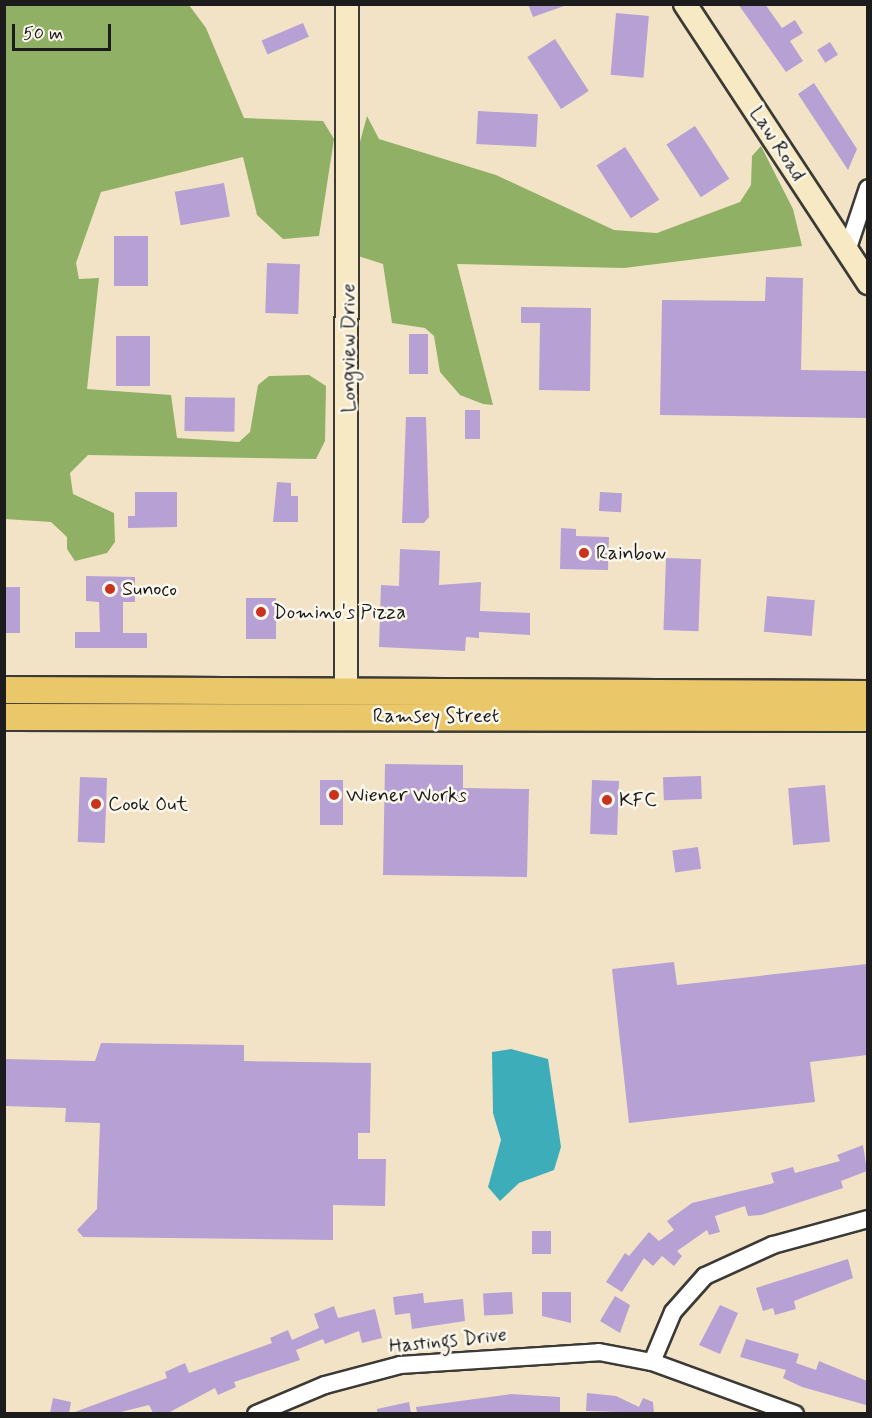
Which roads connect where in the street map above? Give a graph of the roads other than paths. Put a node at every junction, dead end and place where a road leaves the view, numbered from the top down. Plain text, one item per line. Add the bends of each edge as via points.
1 (347, 4) edge
2 (685, 4) edge
3 (867, 188) edge
4 (847, 252) junction
5 (867, 284) edge
6 (346, 692) junction
7 (867, 694) edge
8 (9, 704) edge
9 (867, 718) edge
10 (867, 1219) edge
11 (652, 1362) junction
12 (255, 1413) edge
13 (795, 1413) edge

1 - 6 street, Longview Drive
2 - 4 street, Law Road
3 - 4 street
4 - 5 street, Law Road
6 - 7 main road, Ramsey Street
6 - 8 main road, Ramsey Street
8 - 9 main road, Ramsey Street
10 - 11 street via 773,1245 705,1276 673,1312
11 - 12 street, Hastings Drive via 599,1352 448,1358 357,1375
11 - 13 street, Hastings Drive

